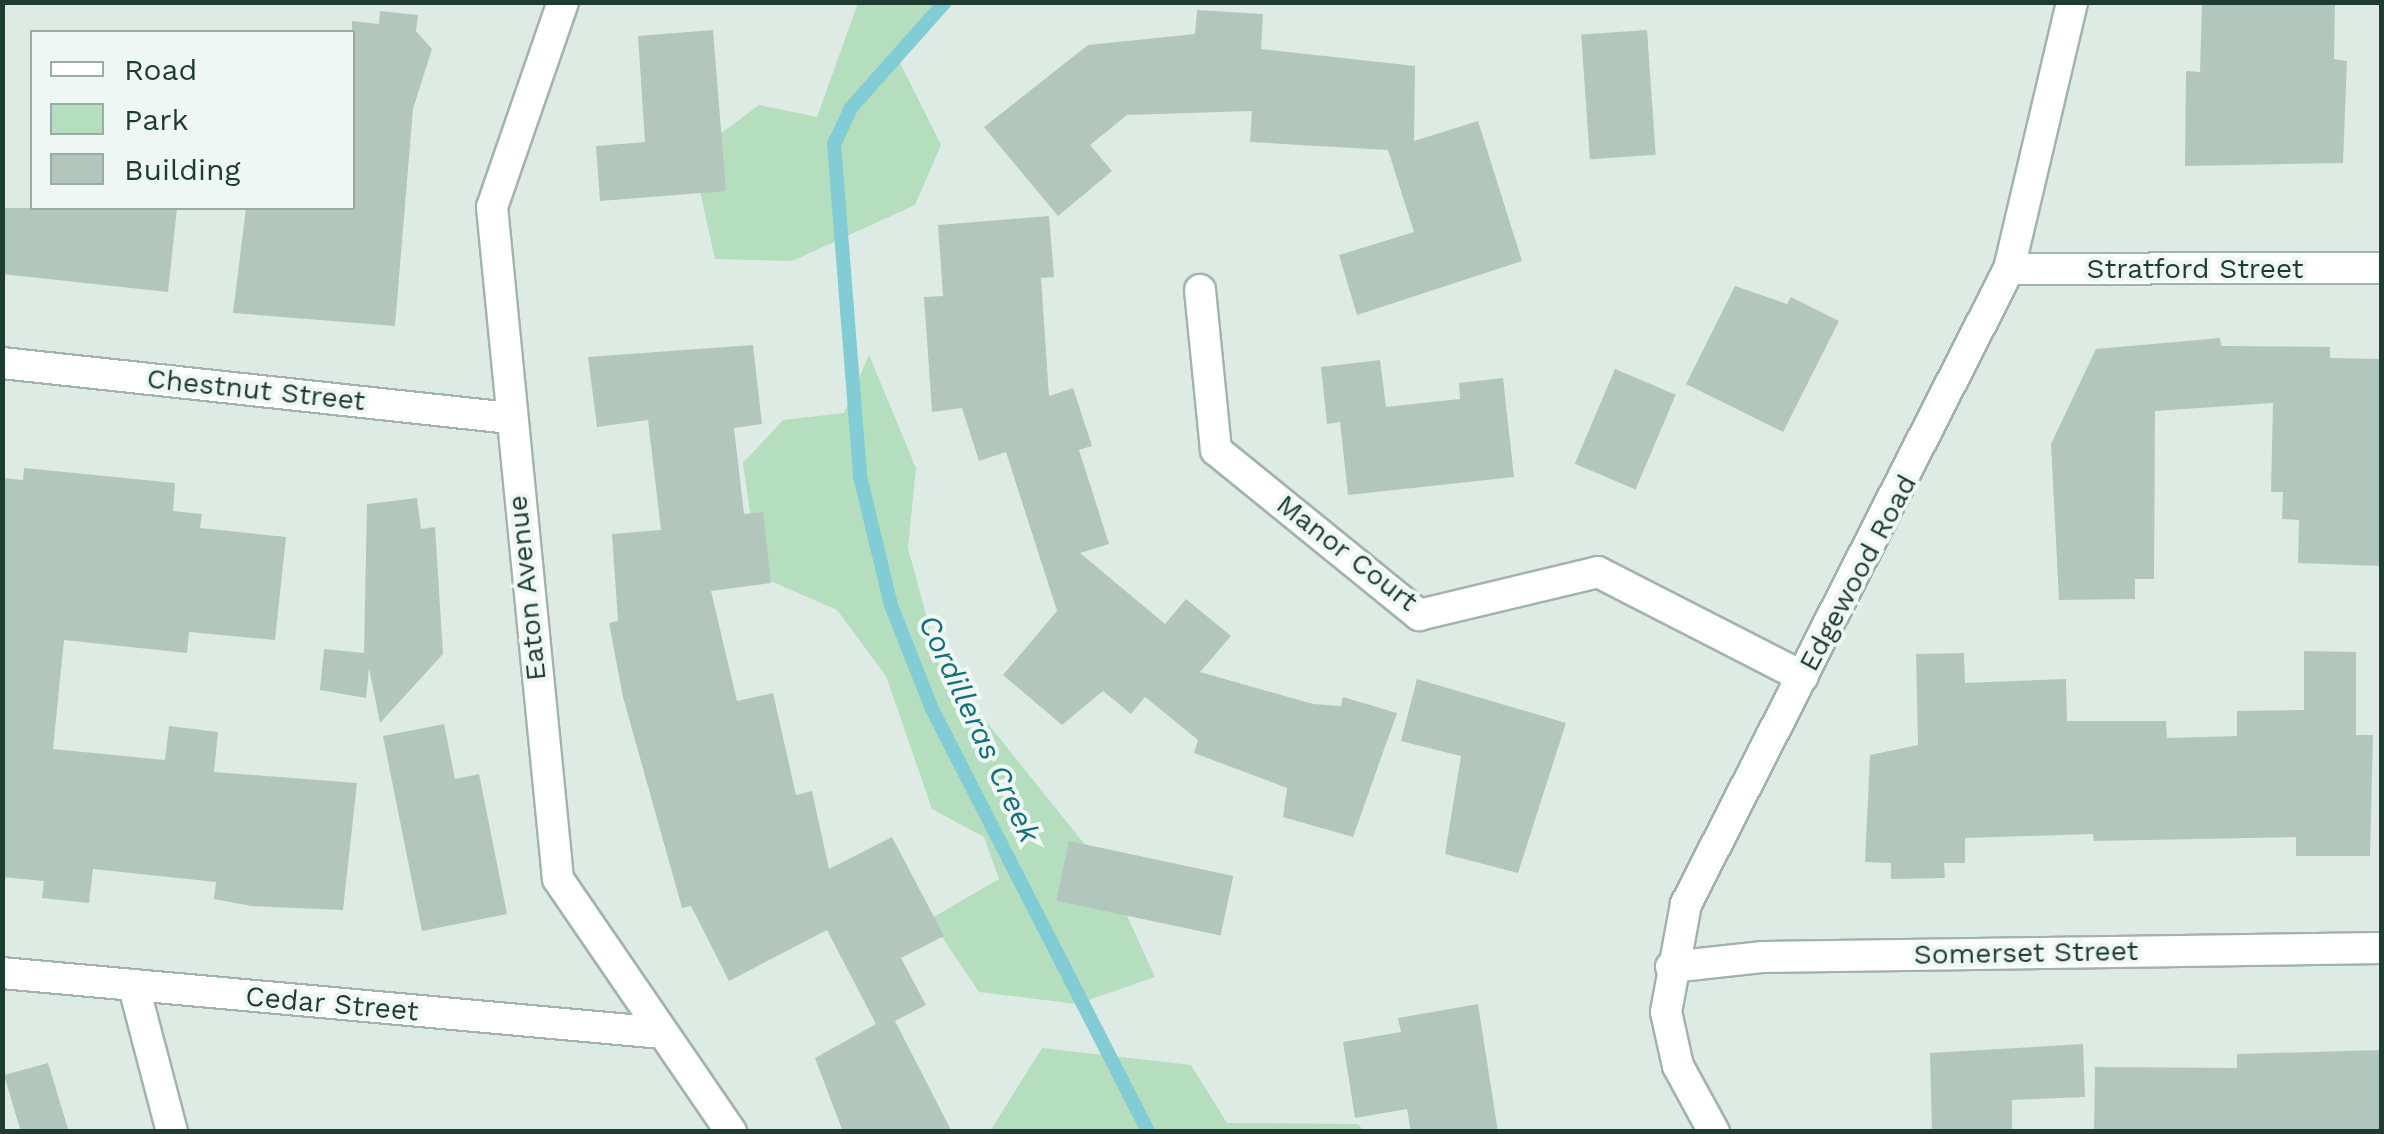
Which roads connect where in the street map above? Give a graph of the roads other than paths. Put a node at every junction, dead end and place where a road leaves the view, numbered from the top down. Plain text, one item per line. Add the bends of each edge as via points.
1 (563, 2) edge
2 (2072, 2) edge
3 (2382, 268) edge
4 (2009, 269) junction
5 (1200, 290) dead end
6 (2, 363) edge
7 (510, 418) junction
8 (1802, 678) junction
9 (2382, 948) edge
10 (1671, 967) junction
11 (2, 973) edge
12 (134, 987) junction
13 (662, 1033) junction
14 (172, 1132) edge
15 (731, 1132) edge
16 (1714, 1132) edge

1 - 7 street, Eaton Avenue via 492,207
2 - 4 street, Edgewood Road
3 - 4 street, Stratford Street
4 - 8 street, Edgewood Road
5 - 8 street, Manor Court via 1216,450 1419,615 1598,572
6 - 7 street, Chestnut Street
7 - 13 street, Eaton Avenue via 558,878
8 - 10 street, Edgewood Road via 1686,904
9 - 10 street, Somerset Street via 1764,957
10 - 16 street, Edgewood Road via 1666,1012 1678,1066
11 - 12 street, Cedar Street
12 - 13 street, Cedar Street
12 - 14 street
13 - 15 street, Eaton Avenue

